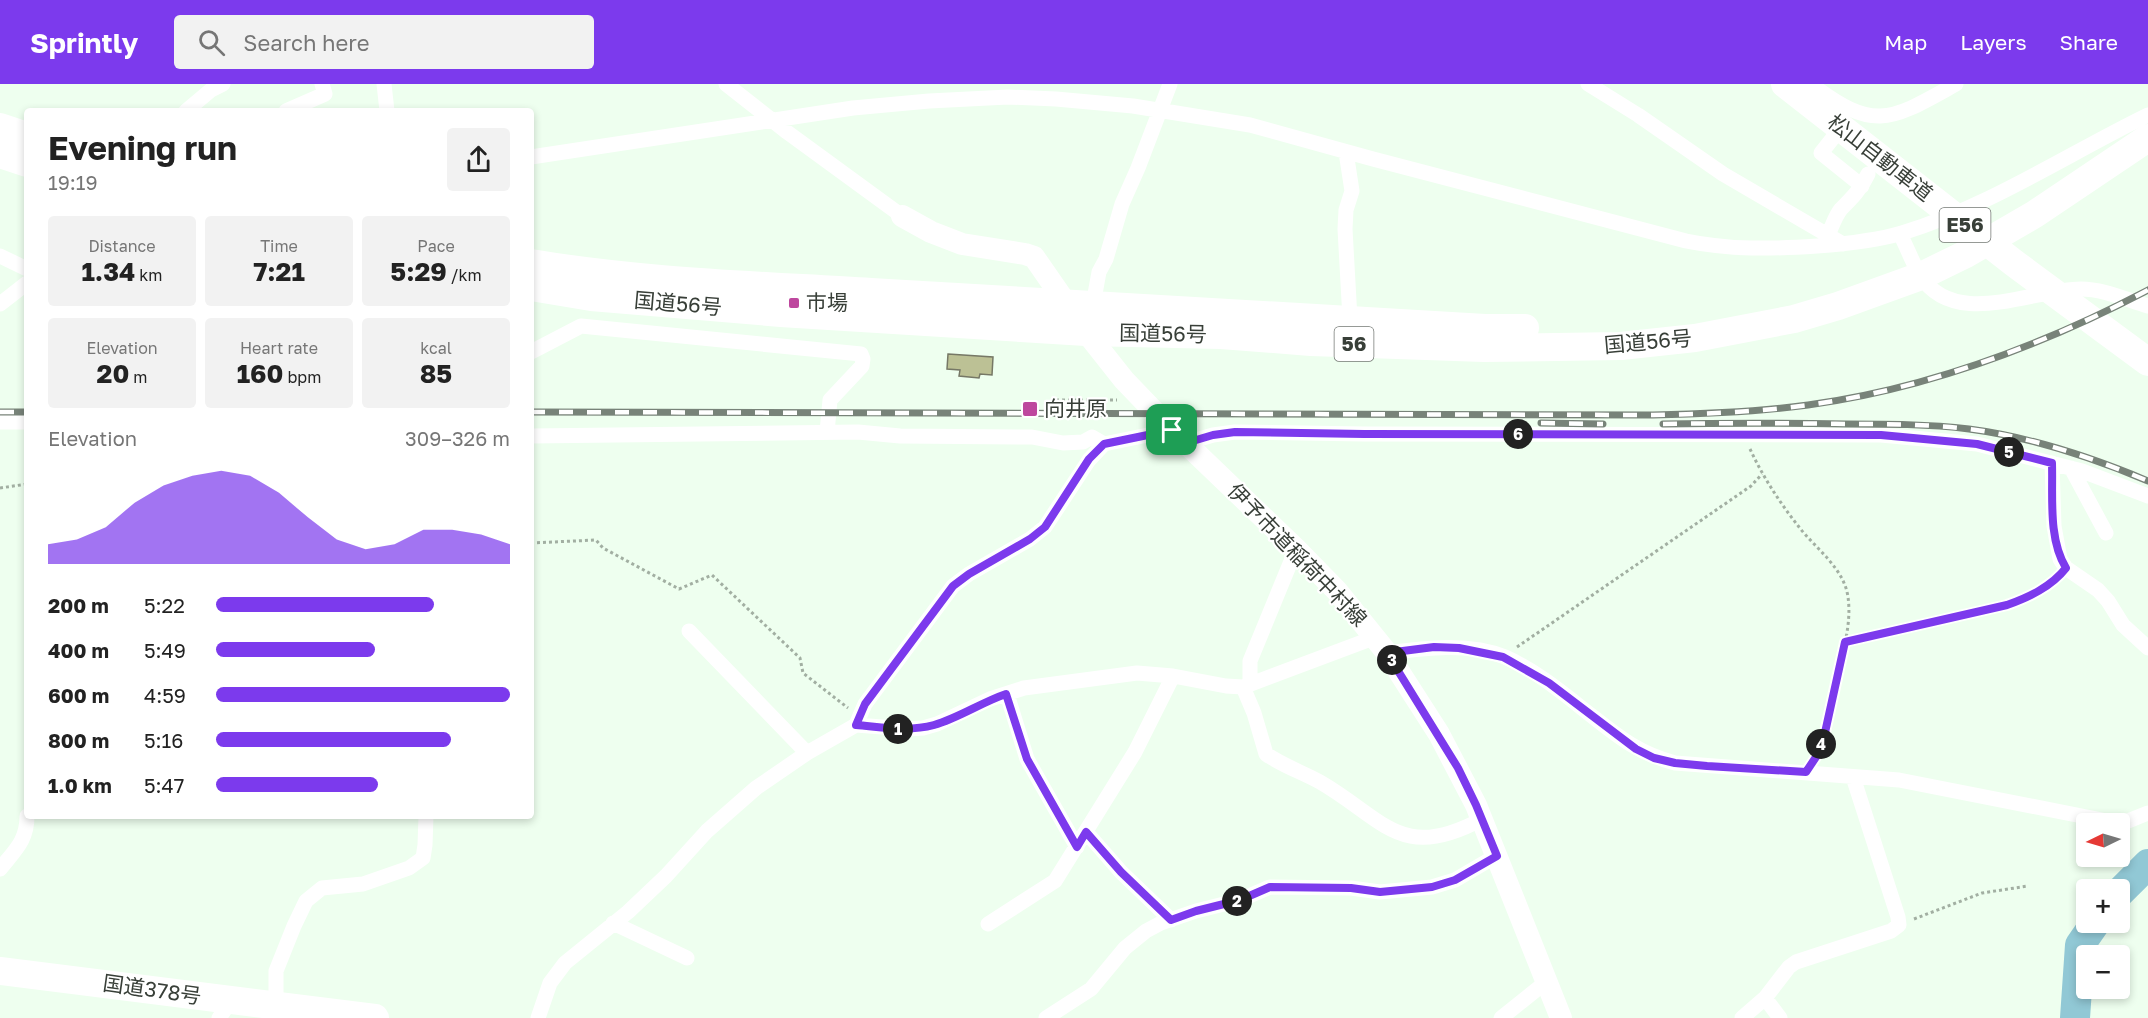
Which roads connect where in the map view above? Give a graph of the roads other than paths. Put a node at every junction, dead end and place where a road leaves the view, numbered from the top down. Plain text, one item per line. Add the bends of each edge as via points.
1 (223, 84) edge
2 (322, 84) edge
3 (384, 84) edge
4 (726, 84) edge
5 (1170, 84) edge
6 (1588, 84) edge
7 (1785, 84) edge
8 (1811, 84) edge
9 (1956, 84) edge
10 (190, 108) edge
11 (293, 108) edge
12 (387, 108) edge
13 (1160, 110) junction
14 (1854, 112) junction
15 (2148, 115) edge
16 (772, 121) junction
17 (0, 127) edge
18 (24, 135) edge
19 (2148, 138) edge
20 (1346, 152) junction
21 (0, 154) edge
22 (534, 157) edge
23 (24, 162) edge
24 (902, 216) joint
25 (1900, 234) junction
26 (1828, 235) junction
27 (1843, 244) junction
28 (0, 256) edge
29 (534, 264) edge
30 (24, 268) edge
31 (1921, 276) junction
32 (24, 285) edge
33 (534, 288) edge
34 (0, 304) edge
35 (1080, 305) junction
36 (2148, 306) edge
37 (1794, 318) junction
38 (1350, 319) junction
39 (1086, 332) junction
40 (534, 350) edge
41 (2148, 362) edge
42 (0, 422) edge
43 (24, 422) edge
44 (827, 432) junction
45 (534, 436) edge
46 (1179, 437) junction
47 (1104, 444) junction
48 (2052, 463) junction
49 (2071, 468) junction
50 (2148, 496) edge
51 (2106, 533) dead end
52 (1296, 549) junction
53 (689, 631) dead end
54 (1382, 645) junction
55 (2148, 648) edge
56 (1173, 676) junction
57 (1247, 685) junction
58 (1006, 694) junction
59 (858, 721) junction
60 (807, 753) junction
61 (1853, 777) junction
62 (2148, 813) edge
63 (27, 819) edge
64 (426, 819) edge
65 (1482, 819) junction
66 (1086, 832) junction
67 (1077, 847) junction
68 (1497, 856) junction
69 (0, 869) edge
70 (1171, 920) junction
71 (613, 923) junction
72 (988, 924) dead end
73 (687, 958) dead end
74 (0, 971) edge
75 (1546, 982) junction
76 (1765, 998) junction
77 (276, 1005) junction
78 (225, 1010) edge
79 (375, 1018) edge
80 (538, 1018) edge
81 (1046, 1018) edge
82 (1501, 1018) edge
83 (1561, 1018) edge
84 (1742, 1018) edge
85 (1780, 1018) edge

1 - 10 street
2 - 11 street via 325,94
3 - 12 street
4 - 16 street
5 - 13 street
6 - 26 street via 1723,174
7 - 41 highway, 松山自動車道 / E56
8 - 14 street
9 - 14 street via 1894,115 1877,117
13 - 16 street via 1008,97 853,108
13 - 20 street via 1250,125
13 - 35 street via 1122,204 1106,260
14 - 26 street via 1821,153 1865,180 1840,210
15 - 25 street via 1968,207
16 - 22 street
16 - 24 street
17 - 18 highway
19 - 31 highway, 国道56号 / 56 via 2035,214
20 - 27 street via 1718,247 1769,249
20 - 38 street via 1352,191 1345,229
21 - 23 highway
24 - 35 street, 伊予市道稲荷中村線 via 962,244 1034,258
25 - 27 street
25 - 31 street
26 - 27 street
28 - 30 street
29 - 35 highway, 国道56号 / 56 via 591,273
31 - 36 street via 1933,290 1951,299 1982,305 2080,289
31 - 37 highway, 国道56号 / 56
32 - 34 street
33 - 39 highway, 国道56号 / 56 via 591,297 781,313
35 - 38 highway, 国道56号 / 56
35 - 39 street, 伊予市道稲荷中村線
37 - 38 highway, 国道56号 / 56 via 1618,329 1485,328
37 - 39 highway, 国道56号 / 56 via 1695,338 1621,346 1473,348
39 - 46 street, 伊予市道稲荷中村線 via 1124,380
40 - 44 street via 581,326 861,354 862,366 830,400
42 - 43 street
44 - 45 street
44 - 47 street via 1032,437 1063,443 1083,442 1092,436
46 - 47 street
46 - 48 street via 1235,432 1881,435 1977,444
46 - 52 street, 伊予市道稲荷中村線
47 - 59 street via 1089,459 1045,527 953,586 865,704
48 - 49 street
48 - 55 street via 2054,526 2060,559 2108,601 2123,625
49 - 50 street
49 - 51 street
52 - 54 street, 伊予市道稲荷中村線
52 - 57 street via 1250,661
53 - 60 street
54 - 57 street
54 - 61 street via 1459,648 1503,657 1549,683 1636,749 1654,758
54 - 65 street, 伊予市道稲荷中村線 via 1444,743
56 - 57 street via 1226,686
56 - 58 street via 1117,675
56 - 66 street via 1135,752
57 - 65 street via 1266,754 1321,783 1375,821 1393,831 1427,837 1460,831
58 - 59 street via 923,728
58 - 67 street via 1027,759
59 - 60 street
60 - 71 street via 756,788
61 - 62 street via 1929,785 2112,822
61 - 76 street via 1899,925 1892,931 1796,962
63 - 69 street via 23,840
64 - 77 street via 423,858 409,868 363,884 322,888 306,901 276,971
65 - 68 street, 伊予市道稲荷中村線
66 - 67 street
66 - 70 street
67 - 72 street via 1055,881
68 - 70 street via 1455,880 1432,887 1380,892 1270,887
68 - 75 street, 伊予市道稲荷中村線
70 - 81 street via 1135,939 1091,988
71 - 73 street
71 - 80 street via 565,963 550,983
74 - 78 highway, 国道378号
75 - 82 street
75 - 83 street, 伊予市道稲荷中村線
76 - 84 street
76 - 85 street
77 - 78 highway, 国道378号
77 - 79 highway, 国道378号

